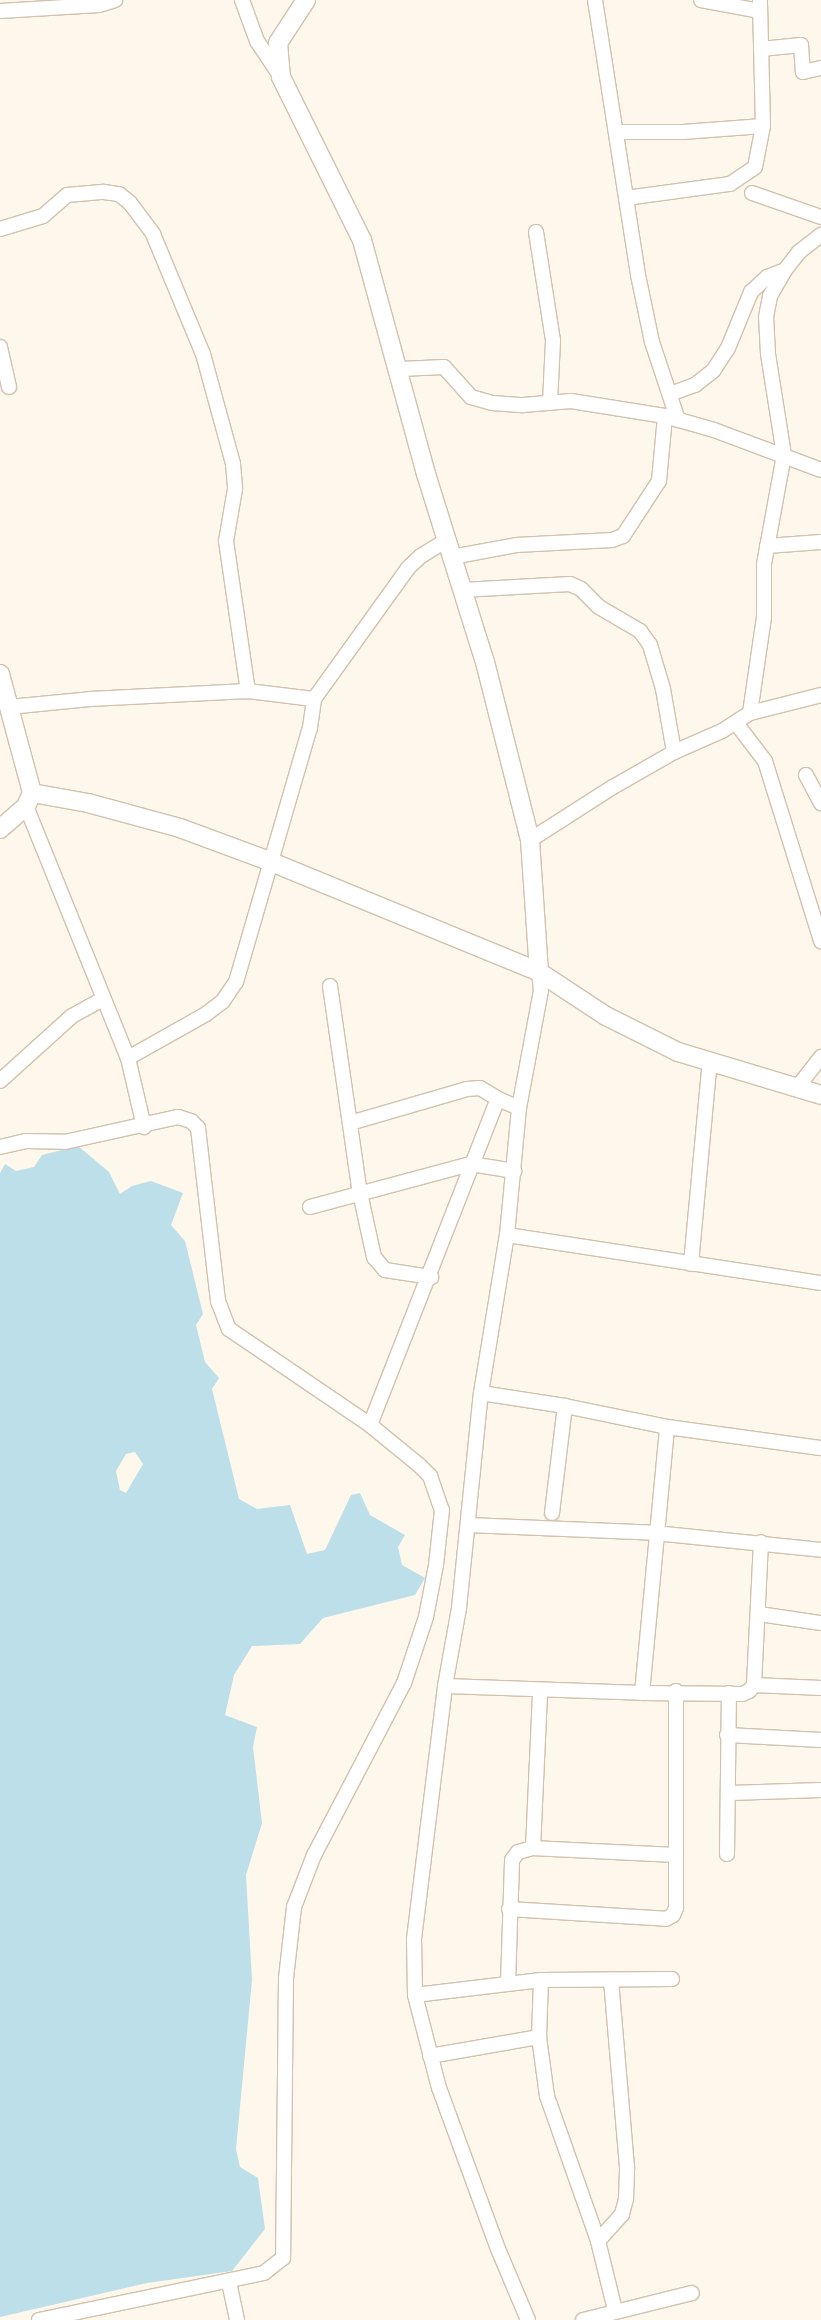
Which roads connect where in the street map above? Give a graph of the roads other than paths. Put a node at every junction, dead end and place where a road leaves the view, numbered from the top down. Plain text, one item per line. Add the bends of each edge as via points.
1 (115, 0) edge
2 (242, 0) edge
3 (306, 0) edge
4 (595, 0) edge
5 (701, 0) edge
6 (760, 6) edge
7 (0, 11) edge
8 (761, 49) junction
9 (821, 68) edge
10 (281, 77) junction
11 (763, 126) junction
12 (616, 132) junction
13 (752, 193) dead end
14 (626, 198) junction
15 (821, 217) edge
16 (0, 229) edge
17 (536, 232) dead end
18 (821, 235) edge
19 (785, 270) junction
20 (0, 347) edge
21 (400, 369) junction
22 (9, 387) dead end
23 (670, 394) junction
24 (550, 402) junction
25 (672, 418) junction
26 (784, 455) junction
27 (821, 470) edge
28 (821, 542) edge
29 (767, 546) junction
30 (449, 549) junction
31 (462, 590) junction
32 (0, 674) edge
33 (248, 691) junction
34 (821, 695) edge
35 (314, 699) junction
36 (9, 707) junction
37 (750, 713) junction
38 (736, 723) junction
39 (674, 752) junction
40 (806, 775) dead end
41 (29, 800) junction
42 (821, 803) edge
43 (0, 829) edge
44 (530, 840) junction
45 (269, 861) junction
46 (821, 941) edge
47 (539, 972) junction
48 (330, 986) dead end
49 (103, 999) junction
50 (821, 1057) edge
51 (128, 1058) junction
52 (710, 1061) junction
53 (0, 1081) edge
54 (796, 1090) junction
55 (821, 1096) edge
56 (498, 1099) junction
57 (519, 1108) junction
58 (350, 1123) junction
59 (144, 1127) junction
60 (0, 1147) edge
61 (470, 1164) junction
62 (514, 1171) junction
63 (360, 1193) junction
64 (310, 1207) dead end
65 (507, 1235) junction
66 (691, 1264) junction
67 (431, 1277) junction
68 (821, 1283) edge
69 (481, 1393) junction
70 (565, 1406) junction
71 (370, 1425) junction
72 (668, 1427) junction
73 (821, 1448) edge
74 (552, 1513) dead end
75 (468, 1525) junction
76 (655, 1533) junction
77 (761, 1542) junction
78 (821, 1550) edge
79 (759, 1614) junction
80 (821, 1623) edge
81 (754, 1685) junction
82 (445, 1686) junction
83 (821, 1688) edge
84 (676, 1691) junction
85 (540, 1692) junction
86 (642, 1693) junction
87 (729, 1693) junction
88 (728, 1735) junction
89 (821, 1740) edge
90 (821, 1790) edge
91 (730, 1793) junction
92 (533, 1848) junction
93 (727, 1854) dead end
94 (674, 1855) junction
95 (509, 1908) junction
96 (672, 1979) dead end
97 (540, 1980) junction
98 (611, 1980) junction
99 (508, 1983) junction
100 (416, 1995) junction
101 (539, 2037) junction
102 (430, 2056) junction
103 (598, 2241) junction
104 (229, 2282) junction
105 (692, 2293) dead end
106 (615, 2310) junction
107 (39, 2320) edge
108 (238, 2320) edge
109 (528, 2320) edge
110 (583, 2320) edge

1 - 7 street via 100,5
2 - 10 street via 257,42
3 - 10 street via 278,43
4 - 12 street
5 - 6 street
6 - 8 street
8 - 9 street via 801,45 803,72
8 - 11 street
10 - 21 street via 362,240
11 - 12 street via 683,132
11 - 14 street via 755,166 730,184
12 - 14 street
13 - 15 street
14 - 23 street via 652,342
16 - 33 street via 43,216 67,195 104,192 118,194 130,203 153,234 203,354 233,464 235,489 226,541
17 - 24 street via 553,341
18 - 19 street via 799,252
19 - 23 street via 767,277 751,292 728,348 713,372 694,385
19 - 26 street via 770,296 766,317 768,354
20 - 22 street
21 - 24 street via 444,367 472,397 492,403
21 - 30 street
23 - 25 street
24 - 25 street via 571,401
25 - 26 street
25 - 30 street via 659,480 623,536 612,540
26 - 27 street
26 - 29 street
28 - 29 street
29 - 37 street via 764,617
30 - 31 street
30 - 35 street via 421,556 408,568
31 - 39 street via 570,584 581,589 599,607 640,631 650,646 663,689
31 - 44 street via 485,662
32 - 36 street
33 - 35 street
33 - 36 street via 90,699
34 - 37 street
35 - 45 street via 310,728
36 - 41 street
37 - 38 street
38 - 39 street
38 - 46 street via 765,761
39 - 44 street
40 - 42 street
41 - 43 street
41 - 45 street via 88,803 180,828
41 - 49 street
44 - 47 street
45 - 47 street
45 - 51 street via 236,982 223,1001
47 - 52 street via 606,1016 678,1052
47 - 57 street via 541,991
48 - 58 street
49 - 51 street
49 - 53 street via 72,1016
50 - 54 street
51 - 59 street
52 - 54 street
52 - 66 street
54 - 55 street
56 - 57 street
56 - 58 street via 480,1088 467,1088
56 - 61 street
57 - 62 street
58 - 63 street
59 - 60 street via 114,1130 65,1142 26,1141
59 - 71 street via 178,1117 191,1121 198,1128 218,1301 229,1329
61 - 62 street
61 - 63 street
61 - 67 street
62 - 65 street
63 - 64 street
63 - 67 street via 374,1257 379,1266 385,1270
65 - 66 street
65 - 69 street
66 - 68 street
67 - 71 street
69 - 70 street
69 - 75 street
70 - 72 street
70 - 74 street
71 - 104 street via 430,1476 438,1492 442,1510 436,1565 426,1617 404,1683 314,1855 294,1907 286,1978 283,2258 264,2273
72 - 73 street
72 - 76 street
75 - 76 street
75 - 82 street
76 - 77 street
76 - 86 street
77 - 78 street
77 - 79 street
79 - 80 street
79 - 81 street
81 - 83 street
81 - 87 street via 742,1694
82 - 85 street
82 - 100 street via 414,1939
84 - 86 street
84 - 87 street
84 - 94 street
85 - 86 street
85 - 92 street
87 - 88 street
88 - 89 street
88 - 91 street
90 - 91 street
91 - 93 street
92 - 94 street
92 - 95 street via 518,1852 512,1860
94 - 95 street via 676,1908 666,1919
95 - 99 street
96 - 98 street
97 - 98 street
97 - 99 street
97 - 101 street
98 - 103 street via 625,2147 626,2199 622,2214
99 - 100 street
100 - 102 street
101 - 102 street
101 - 103 street via 547,2096
102 - 109 street via 453,2131
103 - 106 street
104 - 107 street via 108,2303
104 - 108 street
105 - 106 street
106 - 110 street

